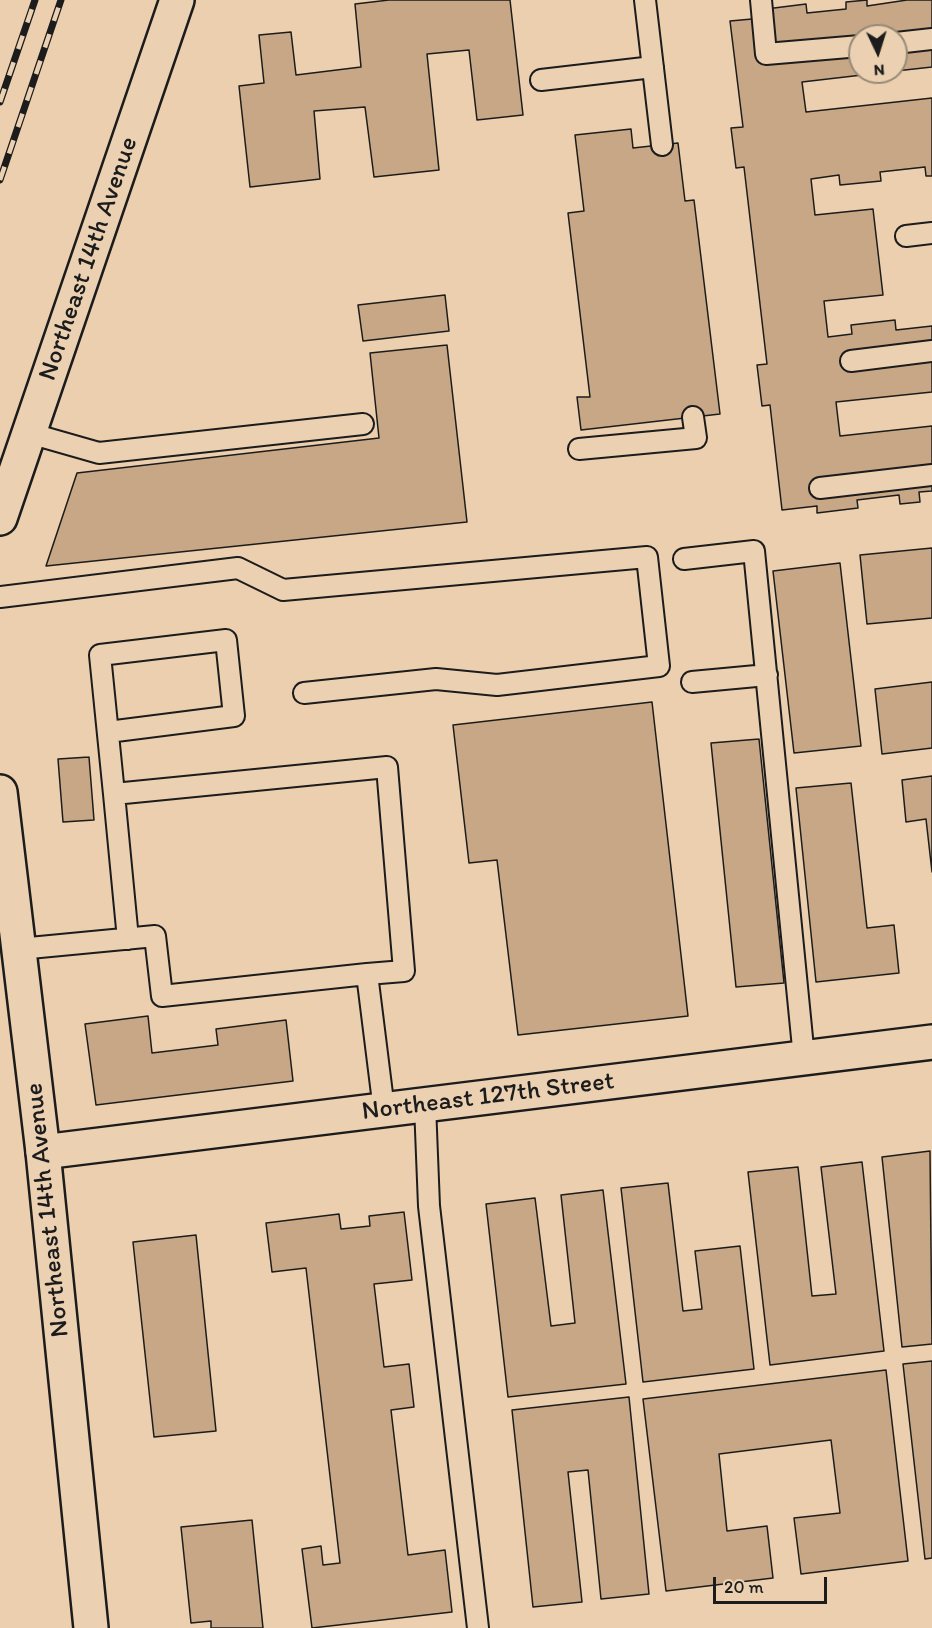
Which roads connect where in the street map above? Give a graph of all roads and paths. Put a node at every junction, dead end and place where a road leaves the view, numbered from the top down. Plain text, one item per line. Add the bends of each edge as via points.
1 (177, 0) edge
2 (645, 0) edge
3 (761, 0) edge
4 (932, 39) edge
5 (908, 42) edge
6 (848, 47) edge
7 (653, 67) junction
8 (541, 80) dead end
9 (662, 145) dead end
10 (932, 233) edge
11 (906, 236) dead end
12 (932, 351) edge
13 (851, 361) dead end
14 (693, 417) dead end
15 (363, 424) dead end
16 (29, 433) junction
17 (579, 449) dead end
18 (932, 475) edge
19 (820, 488) dead end
20 (0, 518) edge
21 (684, 559) dead end
22 (0, 597) edge
23 (767, 675) junction
24 (692, 682) dead end
25 (304, 693) dead end
26 (108, 732) junction
27 (0, 792) edge
28 (114, 794) junction
29 (128, 939) junction
30 (19, 949) junction
31 (367, 974) junction
32 (932, 1042) edge
33 (804, 1058) junction
34 (425, 1105) junction
35 (384, 1110) junction
36 (43, 1152) junction
37 (91, 1628) edge
38 (478, 1628) edge

1 - 16 street, Northeast 14th Avenue
2 - 7 lane
3 - 6 lane via 766,54
4 - 5 lane
7 - 8 lane
7 - 9 lane
10 - 11 lane
12 - 13 lane
14 - 17 lane via 696,438
15 - 16 lane via 99,453
16 - 20 street, Northeast 14th Avenue
18 - 19 lane
21 - 23 lane via 754,551
22 - 25 lane via 238,568 283,590 647,557 659,666 497,685 436,679
23 - 24 lane
23 - 33 lane
26 - 26 lane via 100,655 226,640 234,716
26 - 28 lane
27 - 30 street, Northeast 14th Avenue
28 - 29 lane
28 - 31 lane via 387,767 404,970
29 - 30 lane
29 - 31 lane via 155,936 162,996
30 - 36 street, Northeast 14th Avenue
31 - 35 lane
32 - 33 street, Northeast 127th Street
33 - 34 street, Northeast 127th Street
34 - 35 street, Northeast 127th Street
34 - 38 lane via 429,1206
35 - 36 street, Northeast 127th Street
36 - 37 street, Northeast 14th Avenue

